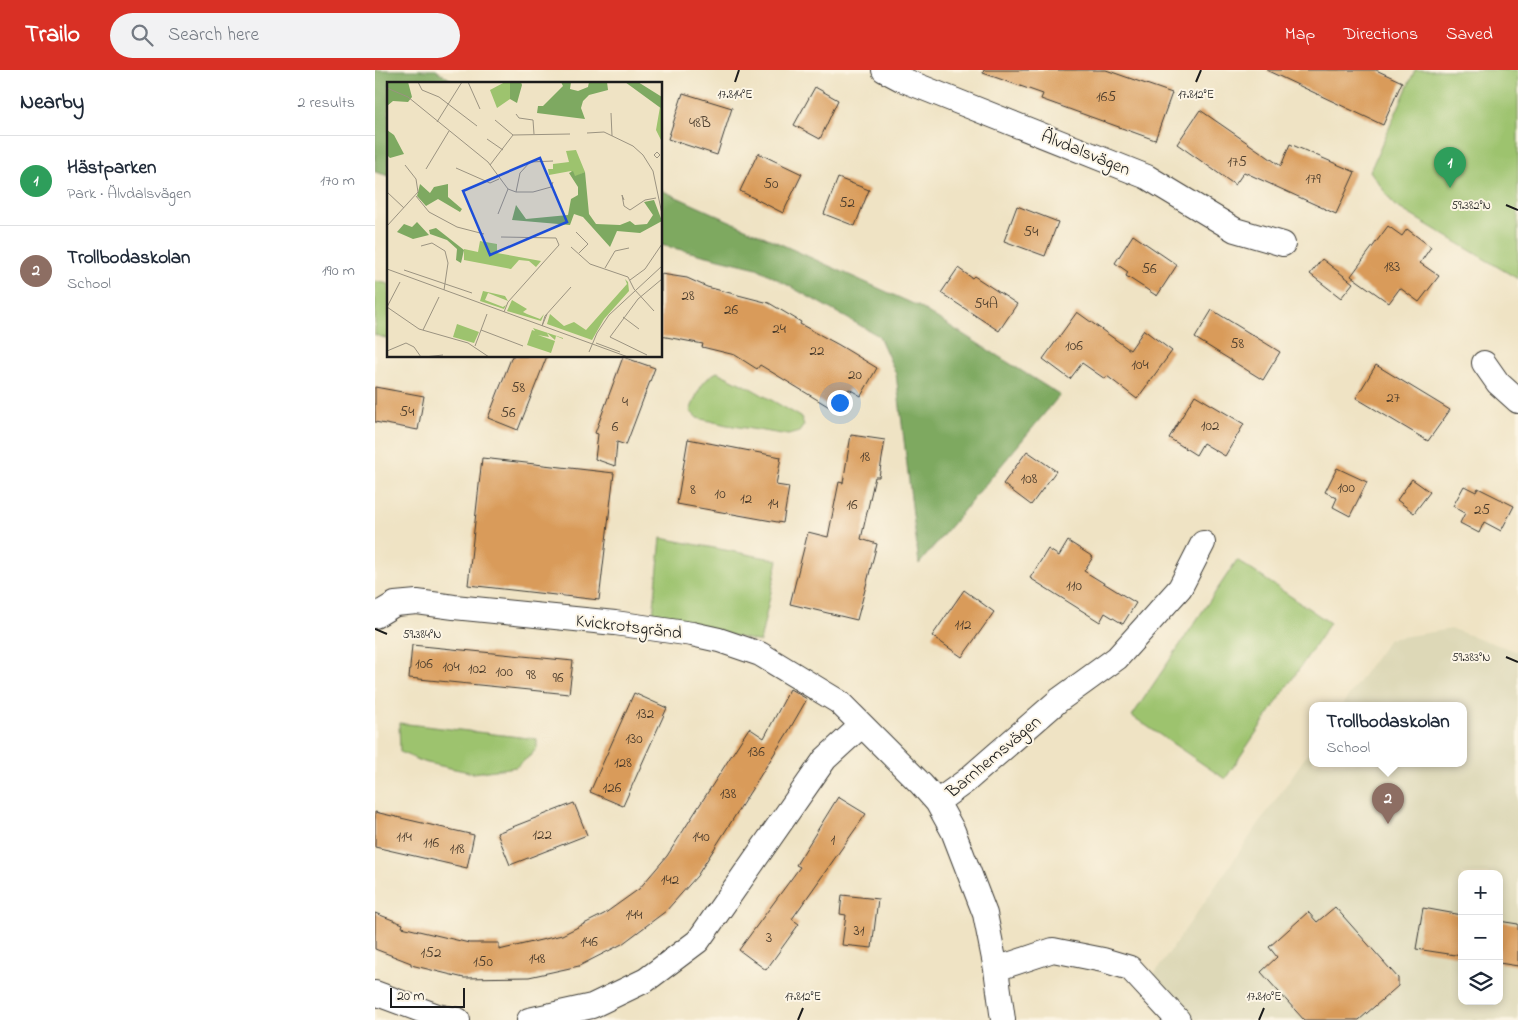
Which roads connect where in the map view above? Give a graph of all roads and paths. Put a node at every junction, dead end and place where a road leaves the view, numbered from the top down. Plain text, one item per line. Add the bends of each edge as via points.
1 (884, 70) edge
2 (1283, 244) dead end
3 (1484, 363) dead end
4 (1518, 401) edge
5 (1203, 543) dead end
6 (375, 616) edge
7 (862, 725) junction
8 (937, 802) junction
9 (996, 969) junction
10 (375, 993) edge
11 (458, 1020) edge
12 (529, 1020) edge
13 (1003, 1020) edge
14 (1178, 1020) edge

1 - 2 street, Älvdalsvägen via 1147,177 1235,230
3 - 4 street via 1498,383
5 - 8 street, Barnhemsvägen via 1179,588 1117,658 1059,700 972,776
6 - 7 street, Kvickrotsgränd via 395,604 417,602 615,623 719,640 760,654 839,702
7 - 8 street, Kvickrotsgränd
7 - 12 street via 825,759 698,942 646,980 592,1006
8 - 9 street, Barnhemsvägen via 953,831 985,914
9 - 13 street, Barnhemsvägen
9 - 14 street via 1053,950 1103,960 1130,968
10 - 11 street via 437,1016

